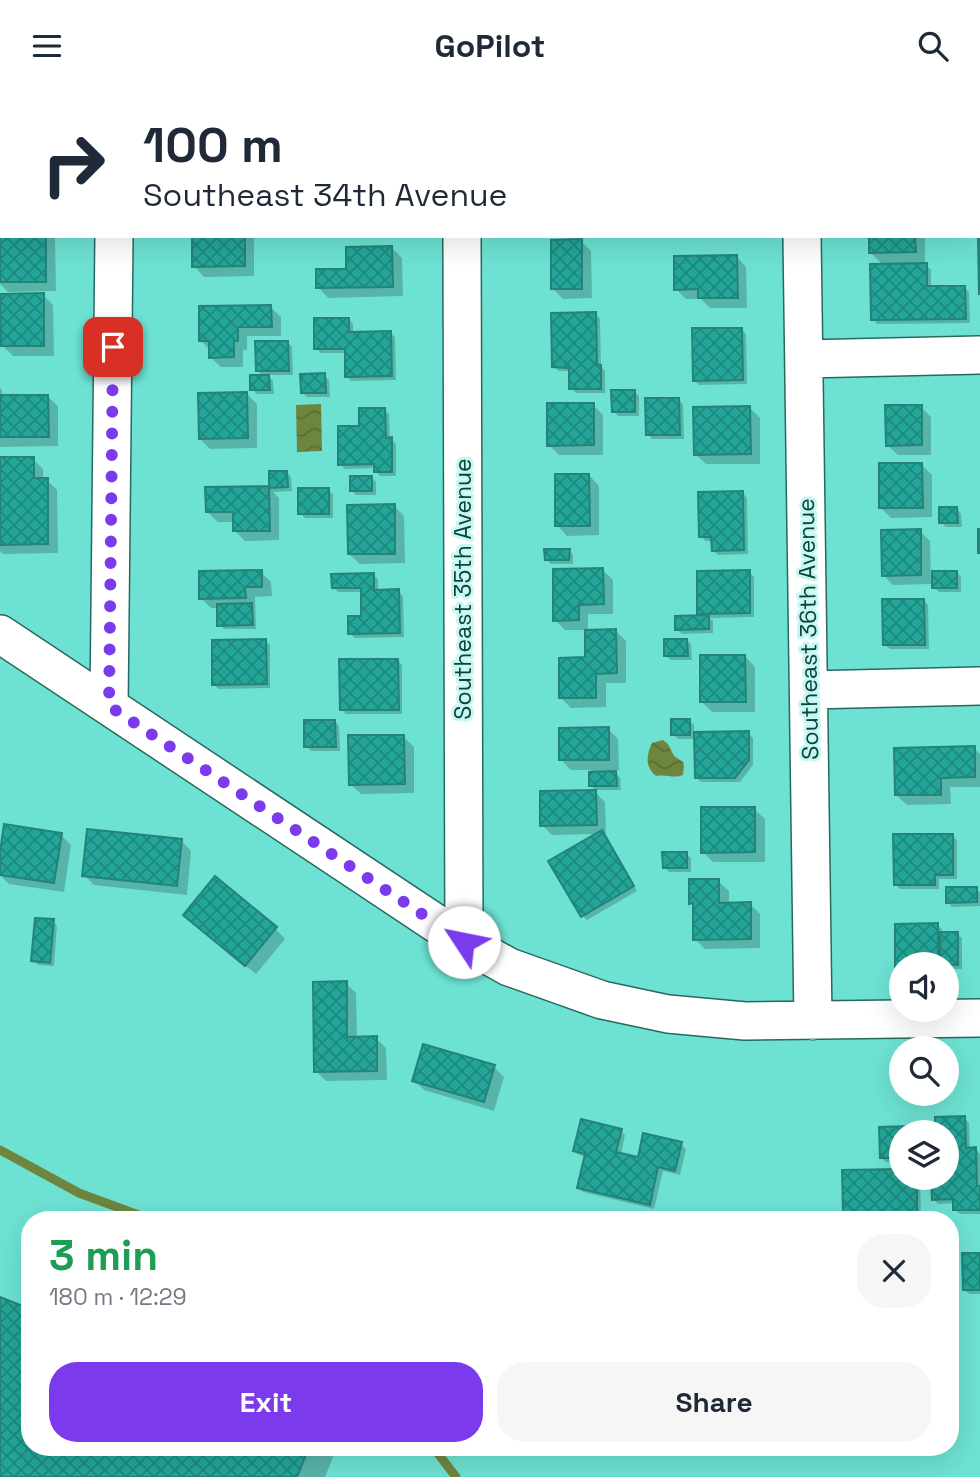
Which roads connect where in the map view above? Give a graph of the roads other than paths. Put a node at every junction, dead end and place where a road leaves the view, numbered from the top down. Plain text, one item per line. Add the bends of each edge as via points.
1 (114, 238) edge
2 (461, 238) edge
3 (802, 238) edge
4 (980, 355) edge
5 (804, 359) junction
6 (0, 634) edge
7 (980, 686) edge
8 (808, 690) junction
9 (109, 706) junction
10 (464, 942) junction
11 (980, 1018) edge
12 (813, 1021) junction

1 - 9 street
2 - 10 street, Southeast 35th Avenue
3 - 5 street, Southeast 36th Avenue
4 - 5 street
5 - 8 street, Southeast 36th Avenue
6 - 9 street
7 - 8 street
8 - 12 street, Southeast 36th Avenue
9 - 10 street
10 - 12 street via 509,967 602,1000 668,1014
11 - 12 street

